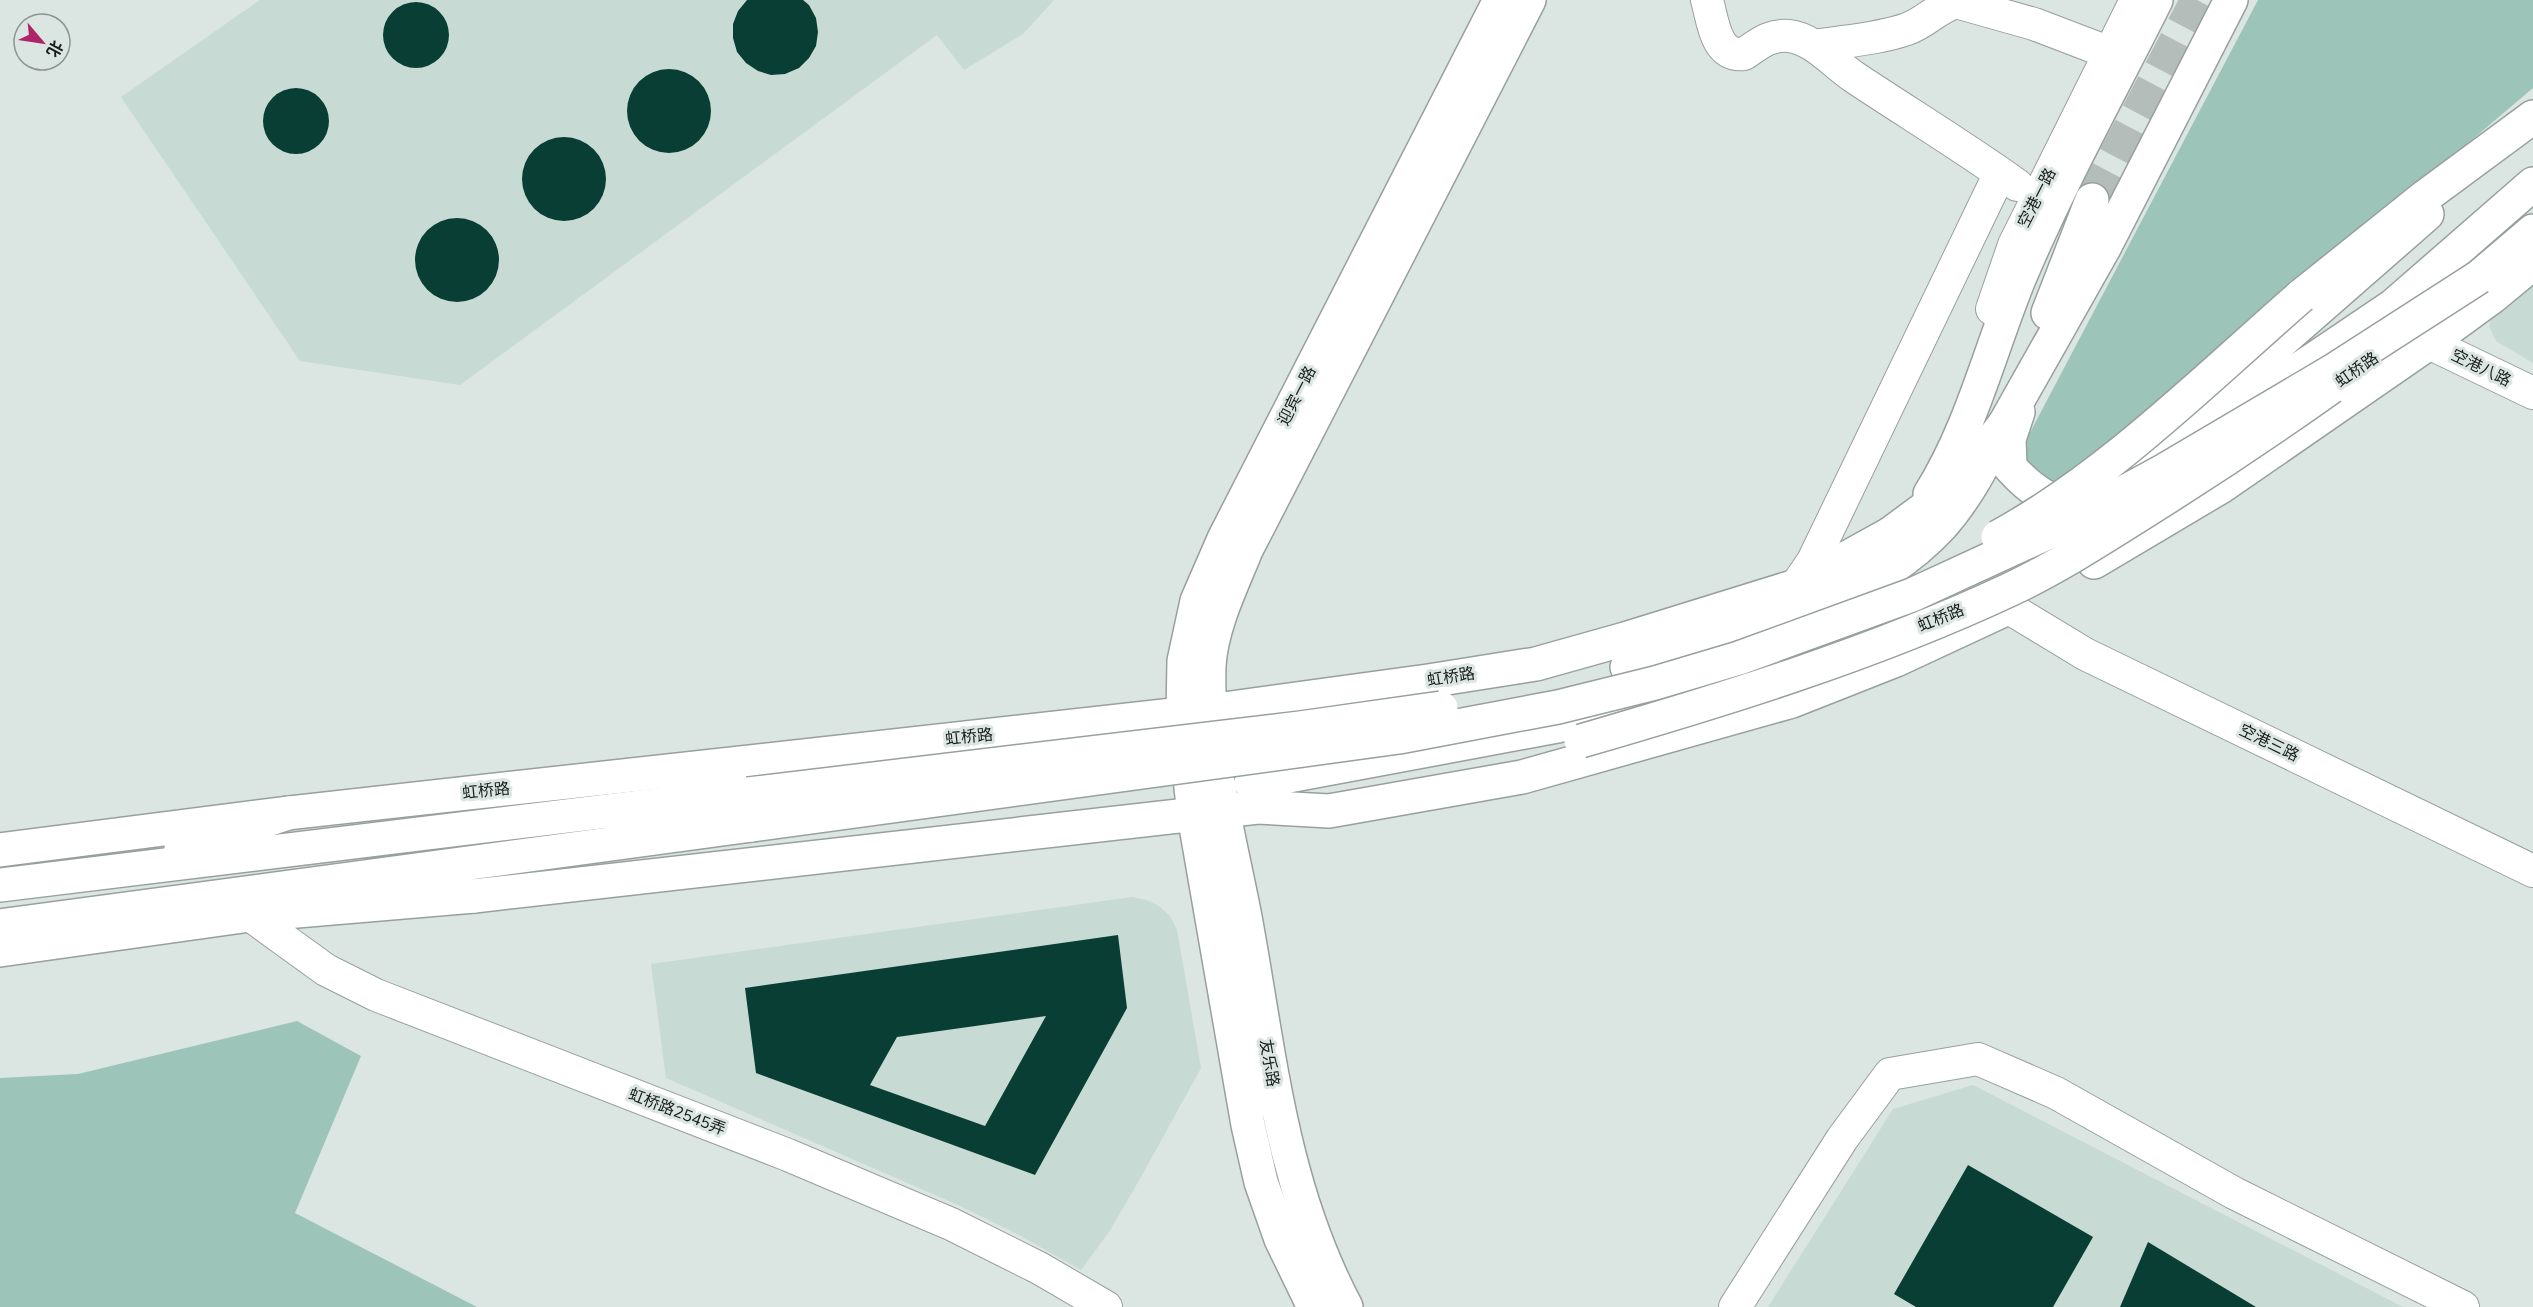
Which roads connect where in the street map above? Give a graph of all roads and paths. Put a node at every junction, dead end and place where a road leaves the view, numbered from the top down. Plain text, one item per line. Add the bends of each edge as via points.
1 (1500, 0) edge
2 (1529, 0) edge
3 (1707, 0) edge
4 (2136, 0) edge
5 (2156, 0) edge
6 (2231, 0) edge
7 (1815, 46) junction
8 (2110, 53) junction
9 (2533, 119) edge
10 (2000, 172) junction
11 (2533, 184) edge
12 (2533, 193) edge
13 (2037, 199) junction
14 (2533, 231) edge
15 (2533, 263) edge
16 (2479, 276) junction
17 (2429, 343) junction
18 (2031, 377) junction
19 (2533, 393) edge
20 (1971, 407) junction
21 (2004, 425) junction
22 (2117, 490) junction
23 (1900, 526) junction
24 (1796, 586) junction
25 (2009, 608) junction
26 (1824, 627) junction
27 (1737, 637) junction
28 (1196, 712) junction
29 (1255, 795) junction
30 (750, 809) junction
31 (288, 813) junction
32 (1209, 813) junction
33 (0, 849) edge
34 (114, 871) junction
35 (2533, 871) edge
36 (0, 885) edge
37 (269, 890) junction
38 (474, 896) junction
39 (250, 915) junction
40 (0, 926) edge
41 (0, 950) edge
42 (1106, 1307) edge
43 (1314, 1307) edge
44 (1346, 1307) edge
45 (1735, 1307) edge
46 (2463, 1307) edge

1 - 28 main road, 迎宾一路 via 1224,539 1195,611 1184,661
2 - 28 main road, 迎宾一路 via 1246,550 1222,609
3 - 7 street via 1716,35 1730,52 1744,54 1773,35 1791,36
4 - 8 street, 空港一路
5 - 20 main road, 虹桥路 via 2046,220
6 - 18 main road, 虹桥路 via 2104,248
7 - 8 street via 1905,30 1956,2 2034,24
7 - 10 street via 1852,76
8 - 13 street, 空港一路
9 - 22 main road
9 - 26 main road, bridge via 2427,196 2301,296 2122,452 2071,491 1994,539
10 - 13 street
10 - 24 street via 1813,561
11 - 22 main road via 2393,306
12 - 17 main road via 2493,241
13 - 20 street, 空港一路 via 2014,245 1985,329
14 - 16 main road, 虹桥路
15 - 17 main road, 虹桥路
16 - 26 main road, bridge via 2336,369 2062,526 1912,595
16 - 29 main road, 虹桥路, bridge via 2419,327 2096,543 2010,589 1930,623 1782,679 1581,741 1491,762 1325,789
17 - 19 street, 空港八路
17 - 25 main road, 虹桥路 via 2222,486
18 - 21 main road, 虹桥路
18 - 22 main road via 2009,439 2010,467 2027,486 2072,505
20 - 21 main road via 2092,201
20 - 23 main road, 虹桥路 via 1944,473
21 - 23 main road, 虹桥路 via 1968,471
21 - 27 main road via 1944,524 1886,573 1828,603
22 - 29 main road via 2003,565 1954,588 1838,636 1692,689 1557,726
23 - 24 main road, 虹桥路
23 - 27 main road via 1848,573
24 - 28 main road, 虹桥路 via 1536,664
25 - 29 main road, 虹桥路 via 1896,660 1792,701 1522,777 1329,811
25 - 35 street, 空港三路 via 2085,654
26 - 30 main road, bridge via 1655,684 1399,737
27 - 30 main road, bridge via 1547,688 1426,710
28 - 31 main road, 虹桥路
28 - 32 main road, 迎宾一路
29 - 32 main road, 虹桥路
30 - 34 main road
30 - 37 main road
31 - 33 main road, 虹桥路
31 - 34 main road
32 - 38 main road, 虹桥路
32 - 43 main road, 友乐路 via 1246,1115 1261,1182 1281,1239
32 - 44 main road, 友乐路 via 1245,917 1274,1094 1292,1174 1309,1228
34 - 36 main road
37 - 38 main road
37 - 40 main road
38 - 39 main road, 虹桥路
39 - 41 main road, 虹桥路
39 - 42 street, 虹桥路2545弄 via 326,970 376,995 788,1155 951,1224
45 - 46 street via 1842,1139 1890,1074 1978,1059 2056,1093 2234,1193

